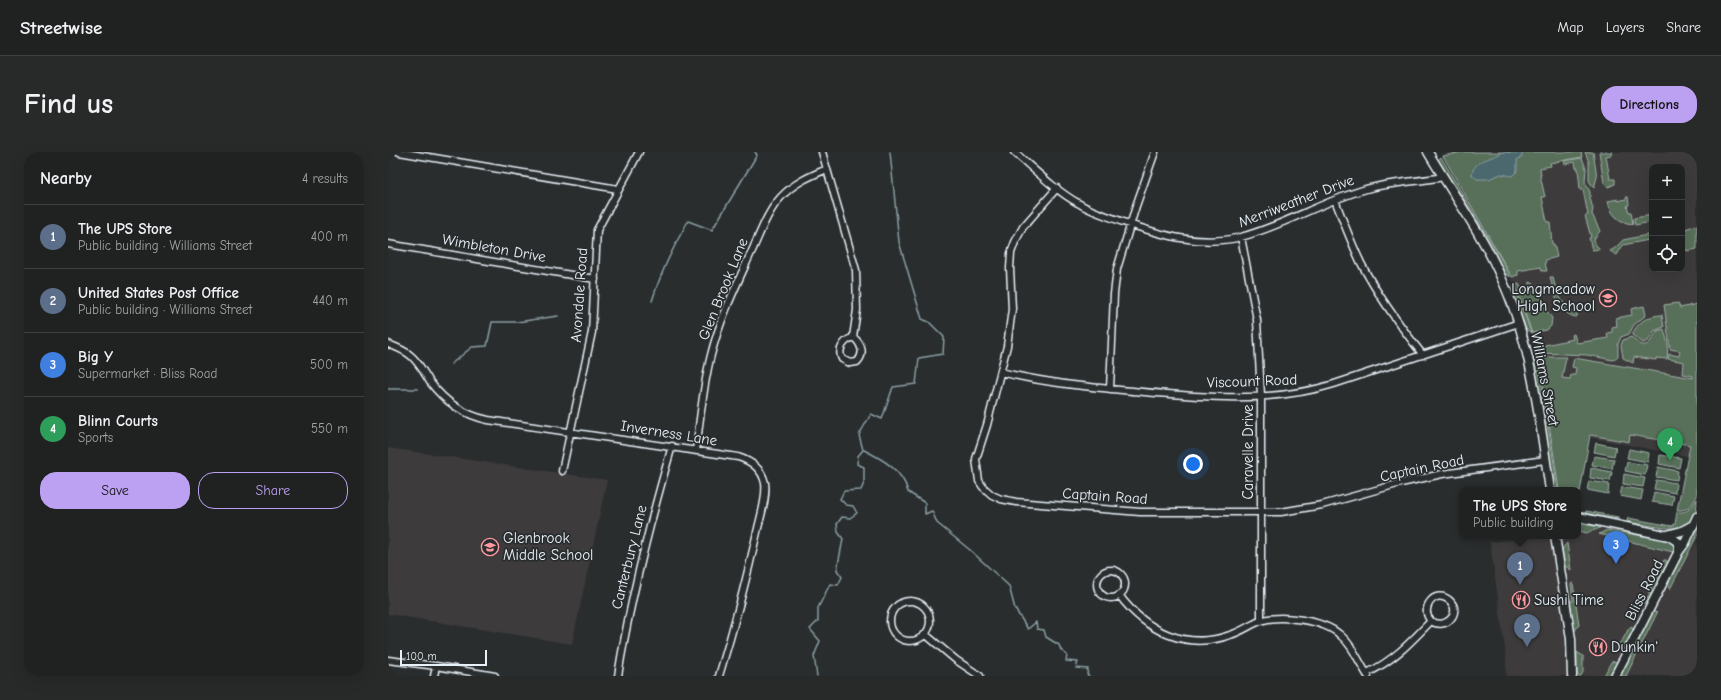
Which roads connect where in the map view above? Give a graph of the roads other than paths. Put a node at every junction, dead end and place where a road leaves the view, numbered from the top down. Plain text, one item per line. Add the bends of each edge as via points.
1 (399, 152) edge
2 (639, 152) edge
3 (822, 152) edge
4 (1014, 152) edge
5 (1155, 152) edge
6 (1428, 152) edge
7 (827, 169) junction
8 (1443, 177) junction
9 (1057, 188) junction
10 (618, 189) junction
11 (1335, 200) junction
12 (1130, 224) junction
13 (1241, 237) junction
14 (388, 244) edge
15 (595, 279) junction
16 (1519, 323) junction
17 (853, 337) dead end
18 (388, 344) edge
19 (1423, 355) junction
20 (1001, 372) junction
21 (1110, 389) junction
22 (1261, 396) junction
23 (571, 431) junction
24 (672, 446) junction
25 (696, 450) junction
26 (1545, 460) junction
27 (562, 471) dead end
28 (1550, 487) edge
29 (1261, 513) junction
30 (1581, 518) edge
31 (1695, 521) edge
32 (1666, 535) junction
33 (1555, 539) edge
34 (1679, 551) junction
35 (1119, 595) junction
36 (1260, 621) junction
37 (1431, 622) junction
38 (925, 634) junction
39 (388, 660) edge
40 (436, 666) junction
41 (1367, 675) edge
42 (434, 676) edge
43 (494, 676) edge
44 (618, 676) edge
45 (719, 676) edge
46 (980, 676) edge
47 (1572, 676) edge
48 (1615, 676) edge

1 - 10 street
2 - 10 street, Avondale Road
3 - 7 street
4 - 9 street, Merriweather Drive
5 - 12 street
6 - 8 main road, Williams Street
7 - 17 street via 856,270 857,310
7 - 25 street, Glen Brook Lane via 798,182 789,189 777,201 766,220 731,296 714,345
8 - 11 street, Merriweather Drive via 1376,187
8 - 16 main road, Williams Street via 1492,259
9 - 12 street, Merriweather Drive via 1082,206
9 - 20 street, Captain Road via 1023,227 1015,242 1010,268 1012,309
10 - 15 street, Avondale Road via 597,230
11 - 13 street, Merriweather Drive
11 - 19 street via 1350,239 1369,277 1391,313
12 - 13 street, Merriweather Drive via 1165,236 1190,240
12 - 21 street via 1115,278
13 - 22 street, Caravelle Drive via 1256,320
14 - 15 street, Wimbleton Drive
15 - 23 street, Avondale Road via 592,332
16 - 19 street, Viscount Road
16 - 26 main road, Williams Street via 1531,369
18 - 23 street, Inverness Lane via 414,358 442,395 462,411 488,420
19 - 22 street, Viscount Road via 1314,390
20 - 21 street, Viscount Road via 1049,382
20 - 29 street, Captain Road via 976,459 979,481 992,495 1016,502 1132,512
21 - 22 street, Viscount Road via 1172,394
22 - 29 street, Caravelle Drive
23 - 24 street, Inverness Lane
23 - 27 street, Avondale Road
24 - 25 street, Inverness Lane
24 - 44 street, Canterbury Lane via 641,557
25 - 45 street, Inverness Lane via 738,457 751,462 761,473 765,483 764,501 749,571
26 - 28 main road, Williams Street
26 - 29 street, Captain Road via 1442,474 1317,506
29 - 36 street, Caravelle Drive
30 - 32 main road
31 - 32 main road via 1682,531
31 - 34 main road, Bliss Road
32 - 34 main road via 1677,540
33 - 47 main road via 1571,639
34 - 48 main road, Bliss Road
35 - 35 street via 1124,587 1123,576 1114,570 1104,571 1097,580 1098,592 1108,598
35 - 36 street via 1142,621 1160,632 1180,638 1217,639
36 - 41 street via 1294,619 1330,628 1349,645
37 - 37 street via 1442,625 1452,618 1454,607 1448,599 1436,597 1428,604 1426,613
37 - 41 street via 1394,657
38 - 38 street via 930,620 923,606 909,601 896,607 890,617 891,627 896,636 911,641
38 - 46 street
39 - 40 street
40 - 42 street
40 - 43 street

